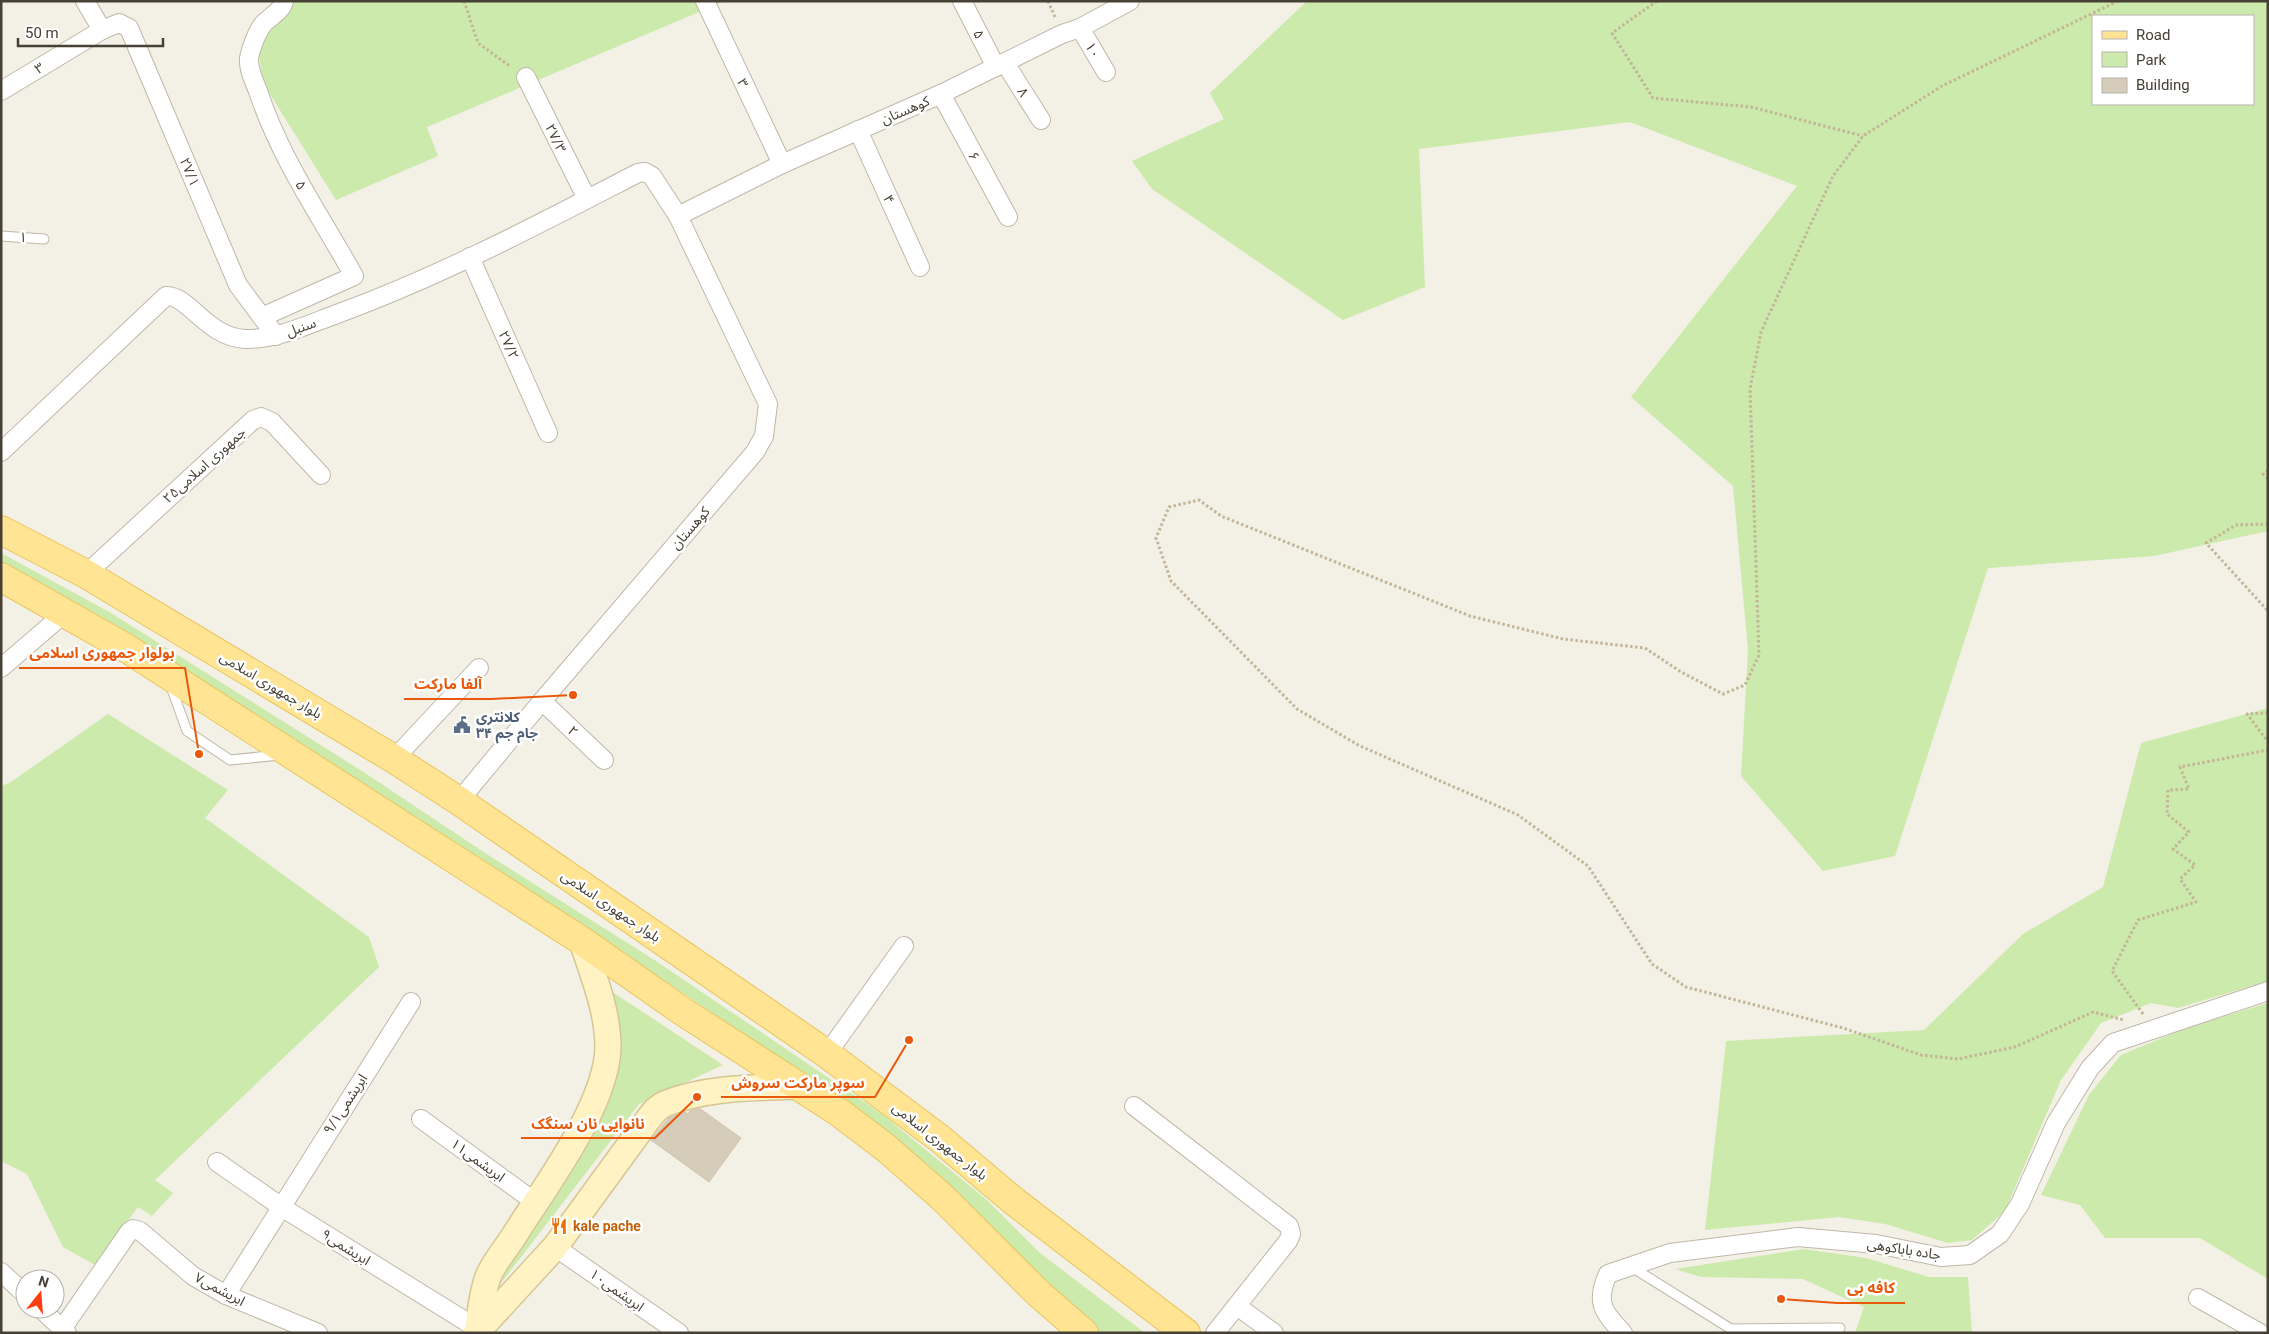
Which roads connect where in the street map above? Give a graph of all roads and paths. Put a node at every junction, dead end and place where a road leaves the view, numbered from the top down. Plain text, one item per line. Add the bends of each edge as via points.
1 (85, 1) edge
2 (284, 1) edge
3 (464, 1) edge
4 (705, 1) edge
5 (962, 1) edge
6 (1130, 1) edge
7 (1657, 1) edge
8 (2118, 1) edge
9 (1080, 28) junction
10 (102, 30) junction
11 (1001, 65) junction
12 (1106, 72) dead end
13 (526, 77) joint
14 (1, 91) edge
15 (941, 94) junction
16 (1041, 120) dead end
17 (858, 130) junction
18 (1863, 136) junction
19 (782, 164) junction
20 (645, 172) joint
21 (587, 199) junction
22 (678, 216) junction
23 (1008, 217) dead end
24 (1, 236) edge
25 (44, 239) dead end
26 (470, 257) junction
27 (920, 268) dead end
28 (262, 317) junction
29 (276, 336) junction
30 (548, 433) dead end
31 (1, 452) edge
32 (2268, 471) edge
33 (321, 475) dead end
34 (2268, 479) edge
35 (2268, 524) edge
36 (1, 530) edge
37 (86, 574) junction
38 (1, 577) edge
39 (2268, 611) edge
40 (66, 612) junction
41 (1, 668) edge
42 (478, 668) dead end
43 (167, 674) junction
44 (542, 701) junction
45 (2268, 713) edge
46 (2268, 742) edge
47 (2268, 750) edge
48 (290, 754) junction
49 (394, 759) junction
50 (604, 760) dead end
51 (459, 801) junction
52 (582, 941) junction
53 (904, 946) dead end
54 (2268, 991) edge
55 (411, 1002) dead end
56 (2153, 1028) junction
57 (827, 1054) junction
58 (798, 1086) junction
59 (1134, 1106) dead end
60 (421, 1119) dead end
61 (217, 1162) dead end
62 (535, 1202) junction
63 (283, 1208) junction
64 (555, 1246) junction
65 (1630, 1266) junction
66 (1, 1272) edge
67 (15, 1285) edge
68 (226, 1295) junction
69 (2198, 1298) dead end
70 (1237, 1306) junction
71 (51, 1319) edge
72 (2268, 1324) edge
73 (660, 1328) edge
74 (1840, 1328) dead end
75 (64, 1331) edge
76 (477, 1331) edge
77 (318, 1333) edge
78 (679, 1333) edge
79 (1084, 1333) edge
80 (1186, 1333) edge
81 (1215, 1333) edge
82 (1274, 1333) edge
83 (1623, 1333) edge
84 (2261, 1333) edge

1 - 10 street
2 - 28 street, ۵ via 263,25 249,58 250,69 269,126 284,158 354,276
3 - 13 path via 478,43
4 - 19 street, ۳
5 - 11 street, ۵
6 - 9 street, کوهستان
7 - 18 path via 1612,33 1653,98 1751,107
8 - 18 path via 1942,86
9 - 11 street, کوهستان
9 - 12 street, ۱۰
10 - 14 street, ۳
10 - 28 street, ۲۷/۱ via 118,24 126,26 132,33 238,285
11 - 15 street, کوهستان
11 - 16 street, ۸
13 - 21 street, ۲۷/۳
15 - 17 street, کوهستان
15 - 23 street, ۶
17 - 19 street, کوهستان
17 - 27 street, ۴
18 - 56 path via 1833,176 1761,332 1750,389 1759,655 1745,684 1722,694 1645,648 1563,639 1470,616 1221,516 1199,500 1168,507 1156,538 1171,581 1297,709 1360,746 1518,815 1588,866 1652,964 1686,987 1843,1028 1921,1055 1958,1059 2015,1047 2094,1012
19 - 22 street, کوهستان
20 - 21 street, سنبل
20 - 22 street, کوهستان via 652,176
21 - 26 street, سنبل
22 - 44 street, کوهستان via 768,404 764,436 755,452
24 - 25 lane, ۱
26 - 29 street, سنبل via 370,302
26 - 30 street, ۲۷/۲
28 - 29 street, ۲۷/۱
29 - 31 street, سنبل via 245,339 227,335 210,327 181,299 166,296
32 - 34 path via 2263,474
33 - 37 street, جمهوری اسلامی۲۵ via 272,422 261,417
35 - 39 path via 2236,525 2206,543
36 - 37 main road, بلوار جمهوری اسلامی
37 - 49 main road, بلوار جمهوری اسلامی
38 - 40 main road
40 - 41 street
40 - 43 main road
42 - 49 street
43 - 48 main road
43 - 48 lane via 187,730 230,760
44 - 50 street, ۲
44 - 51 street, کوهستان
45 - 46 path via 2247,714
47 - 56 path via 2180,767 2189,789 2168,790 2167,814 2189,832 2173,849 2195,865 2180,879 2196,902 2138,920 2112,971
48 - 52 main road
49 - 51 main road, بلوار جمهوری اسلامی
51 - 57 main road, بلوار جمهوری اسلامی
52 - 58 main road
52 - 62 main road via 607,1026 604,1072 587,1116
53 - 57 street
54 - 56 street, جاده باباکوهی
55 - 63 street, ۹/۱ابریشمی via 325,1135
56 - 65 street, جاده باباکوهی via 2113,1043 2090,1068 2056,1122 2020,1204 2000,1234 1970,1255 1941,1257 1876,1244 1798,1237 1670,1253
57 - 80 main road, بلوار جمهوری اسلامی
58 - 64 main road via 712,1092 660,1106
58 - 79 main road via 886,1148
59 - 70 street via 1289,1226 1291,1234 1288,1241
60 - 62 street, ابریشمی۱۱
61 - 63 street, ابریشمی۹
62 - 76 main road via 488,1277
63 - 68 street, ۹/۱ابریشمی
63 - 76 street, ابریشمی۹
64 - 73 street, ابریشمی۱۰
64 - 76 main road
65 - 74 lane via 1731,1329
65 - 83 street, جاده باباکوهی via 1608,1274 1601,1290 1605,1315
66 - 67 street
68 - 75 street, ابریشمی۷ via 193,1276 140,1231 133,1229
68 - 77 street, ابریشمی۷
69 - 84 street
70 - 81 street
70 - 82 street
71 - 75 street
72 - 84 street
73 - 78 street, ابریشمی۱۰

